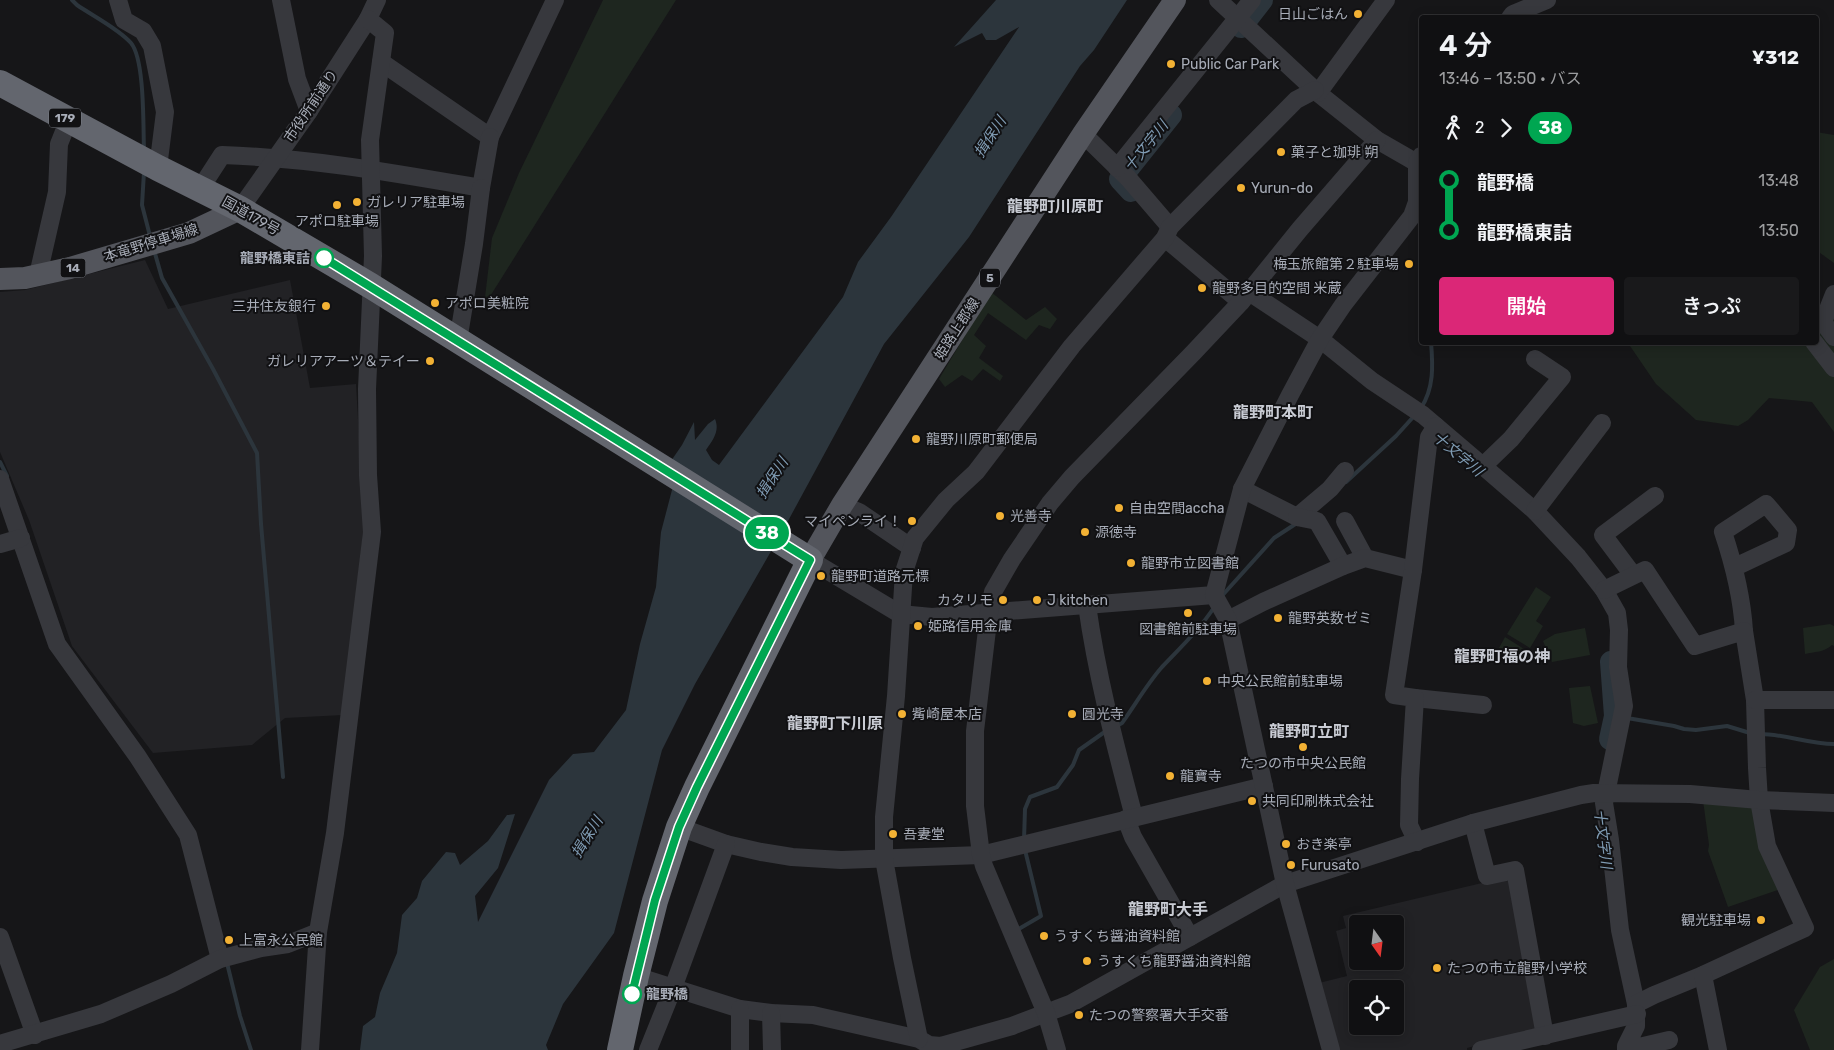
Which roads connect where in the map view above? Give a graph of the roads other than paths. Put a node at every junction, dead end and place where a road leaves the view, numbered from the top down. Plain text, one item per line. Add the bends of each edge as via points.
1 (118, 0) edge
2 (281, 0) edge
3 (377, 0) edge
4 (555, 0) edge
5 (1175, 0) edge
6 (1218, 0) edge
7 (1252, 0) edge
8 (1386, 0) edge
9 (1547, 0) edge
10 (1512, 15) edge
11 (368, 19) junction
12 (1242, 23) junction
13 (381, 62) junction
14 (0, 83) edge
15 (1316, 91) junction
16 (309, 111) junction
17 (69, 120) junction
18 (1083, 134) junction
19 (490, 137) junction
20 (1377, 140) junction
21 (277, 157) junction
22 (1419, 159) edge
23 (158, 168) junction
24 (370, 168) junction
25 (1122, 173) junction
26 (481, 188) junction
27 (200, 189) junction
28 (240, 209) junction
29 (1167, 232) junction
30 (38, 275) junction
31 (0, 280) edge
32 (371, 286) junction
33 (1834, 294) edge
34 (1245, 297) junction
35 (1834, 337) edge
36 (1320, 339) junction
37 (460, 343) junction
38 (1816, 345) edge
39 (1535, 359) dead end
40 (1834, 368) edge
41 (1602, 423) dead end
42 (1436, 426) junction
43 (1482, 466) junction
44 (1345, 471) dead end
45 (0, 479) edge
46 (1242, 489) junction
47 (1654, 496) dead end
48 (842, 505) junction
49 (1535, 511) junction
50 (1297, 517) junction
51 (1345, 521) dead end
52 (22, 538) junction
53 (0, 544) edge
54 (912, 548) junction
55 (1365, 558) junction
56 (810, 560) junction
57 (1343, 566) junction
58 (1734, 567) dead end
59 (1413, 570) junction
60 (1633, 575) junction
61 (1604, 590) junction
62 (1214, 595) junction
63 (1088, 606) junction
64 (989, 613) junction
65 (900, 614) junction
66 (1228, 620) junction
67 (1744, 631) junction
68 (1415, 698) junction
69 (1755, 700) junction
70 (1834, 700) edge
71 (1483, 705) dead end
72 (1264, 786) junction
73 (1600, 793) junction
74 (1759, 800) junction
75 (1834, 803) edge
76 (1130, 818) junction
77 (1473, 823) junction
78 (679, 827) junction
79 (1417, 842) junction
80 (726, 844) junction
81 (981, 855) junction
82 (884, 859) junction
83 (1285, 884) junction
84 (318, 932) junction
85 (0, 937) edge
86 (1190, 937) junction
87 (226, 958) junction
88 (1703, 975) junction
89 (636, 976) junction
90 (673, 988) junction
91 (740, 1010) junction
92 (1050, 1012) junction
93 (1632, 1012) junction
94 (771, 1013) junction
95 (35, 1035) junction
96 (1545, 1036) junction
97 (1669, 1040) dead end
98 (0, 1044) edge
99 (925, 1045) edge
100 (310, 1050) edge
101 (620, 1050) edge
102 (648, 1050) edge
103 (740, 1050) edge
104 (772, 1050) edge
105 (1057, 1050) edge
106 (1331, 1050) edge
107 (1482, 1050) edge
108 (1718, 1050) edge

1 - 23 street via 124,20 143,31 152,46 165,112
2 - 16 street via 297,79
3 - 11 street, 市役所前通り
4 - 19 street
5 - 18 main road, 姫路上郡線 / 5
6 - 12 street
7 - 12 street
8 - 15 street
9 - 10 street
11 - 13 street via 385,33
11 - 16 street, 市役所前通り
12 - 15 street
12 - 25 street
13 - 19 street
13 - 24 street via 370,140
14 - 17 highway, 国道179号 / 179
15 - 20 street
15 - 29 street via 1296,100
16 - 21 street, 市役所前通り
17 - 23 highway, 国道179号 / 179
17 - 30 street via 59,144 57,192
18 - 25 street
18 - 48 main road, 姫路上郡線 / 5
19 - 26 street
20 - 22 street
20 - 34 street
21 - 24 street
21 - 27 street via 222,155
21 - 28 street, 市役所前通り
22 - 36 street via 1417,202 1412,216
23 - 27 highway, 国道179号 / 179
24 - 26 street
24 - 32 street
25 - 29 street
26 - 37 street
27 - 28 highway, 国道179号 / 179
28 - 30 main road, 本竜野停車場線 / 14 via 205,226 152,244
28 - 32 highway, 国道179号 / 179
29 - 34 street
29 - 54 street via 1072,346 976,472 946,500 915,538
30 - 31 main road, 本竜野停車場線 / 14
32 - 37 highway, 国道179号 / 179
32 - 84 street via 367,389 372,532 350,721
33 - 35 street via 1823,322
34 - 36 street
34 - 64 street via 1050,503 993,592
36 - 42 street
36 - 46 street
37 - 56 highway, 国道179号 / 179
38 - 40 street
39 - 43 street via 1562,377 1511,439
41 - 49 street
42 - 43 street
42 - 59 street via 1430,436
43 - 49 street
44 - 50 street via 1330,489
45 - 52 street
46 - 50 street
46 - 62 street
47 - 60 street via 1603,536
48 - 54 street via 859,512
48 - 56 main road, 姫路上郡線 / 5
49 - 61 street
50 - 57 street via 1317,520
51 - 55 street
52 - 53 street
52 - 87 street via 57,644 138,757 188,835
54 - 65 street via 904,572
55 - 57 street
55 - 59 street
56 - 65 street
56 - 78 highway
57 - 66 street
58 - 67 street via 1743,608
59 - 68 street via 1394,695
60 - 61 street
60 - 67 street via 1644,570 1695,646
61 - 73 street via 1617,613 1618,667 1624,706
62 - 63 street
62 - 66 street
63 - 64 street
63 - 76 street
64 - 65 street via 932,617
64 - 81 street via 975,731 976,806
65 - 82 street via 884,817
66 - 72 street
67 - 69 street
68 - 71 street
68 - 79 street via 1409,825
69 - 70 street
69 - 74 street
72 - 76 street
72 - 83 street
73 - 74 street via 1690,794
73 - 77 street
73 - 93 street via 1610,840
74 - 75 street
74 - 88 street via 1766,846 1805,928
76 - 81 street
76 - 86 street via 1137,845
77 - 79 street
77 - 96 street via 1487,876 1515,870
78 - 80 street
78 - 89 highway via 655,900
79 - 83 street
80 - 82 street via 792,857
80 - 90 street
81 - 82 street
81 - 92 street
82 - 99 street via 902,958
83 - 86 street
83 - 106 street
84 - 87 street via 288,944
84 - 100 street
85 - 95 street
86 - 92 street
87 - 95 street via 101,1014
88 - 93 street via 1654,995
88 - 108 street
89 - 90 street
89 - 101 highway
90 - 91 street
90 - 102 street
91 - 94 street
91 - 103 street
92 - 99 street via 941,1046
92 - 105 street
93 - 96 street
93 - 97 street via 1636,1026 1626,1050
94 - 99 street via 812,1015
94 - 104 street
95 - 98 street
96 - 107 street

